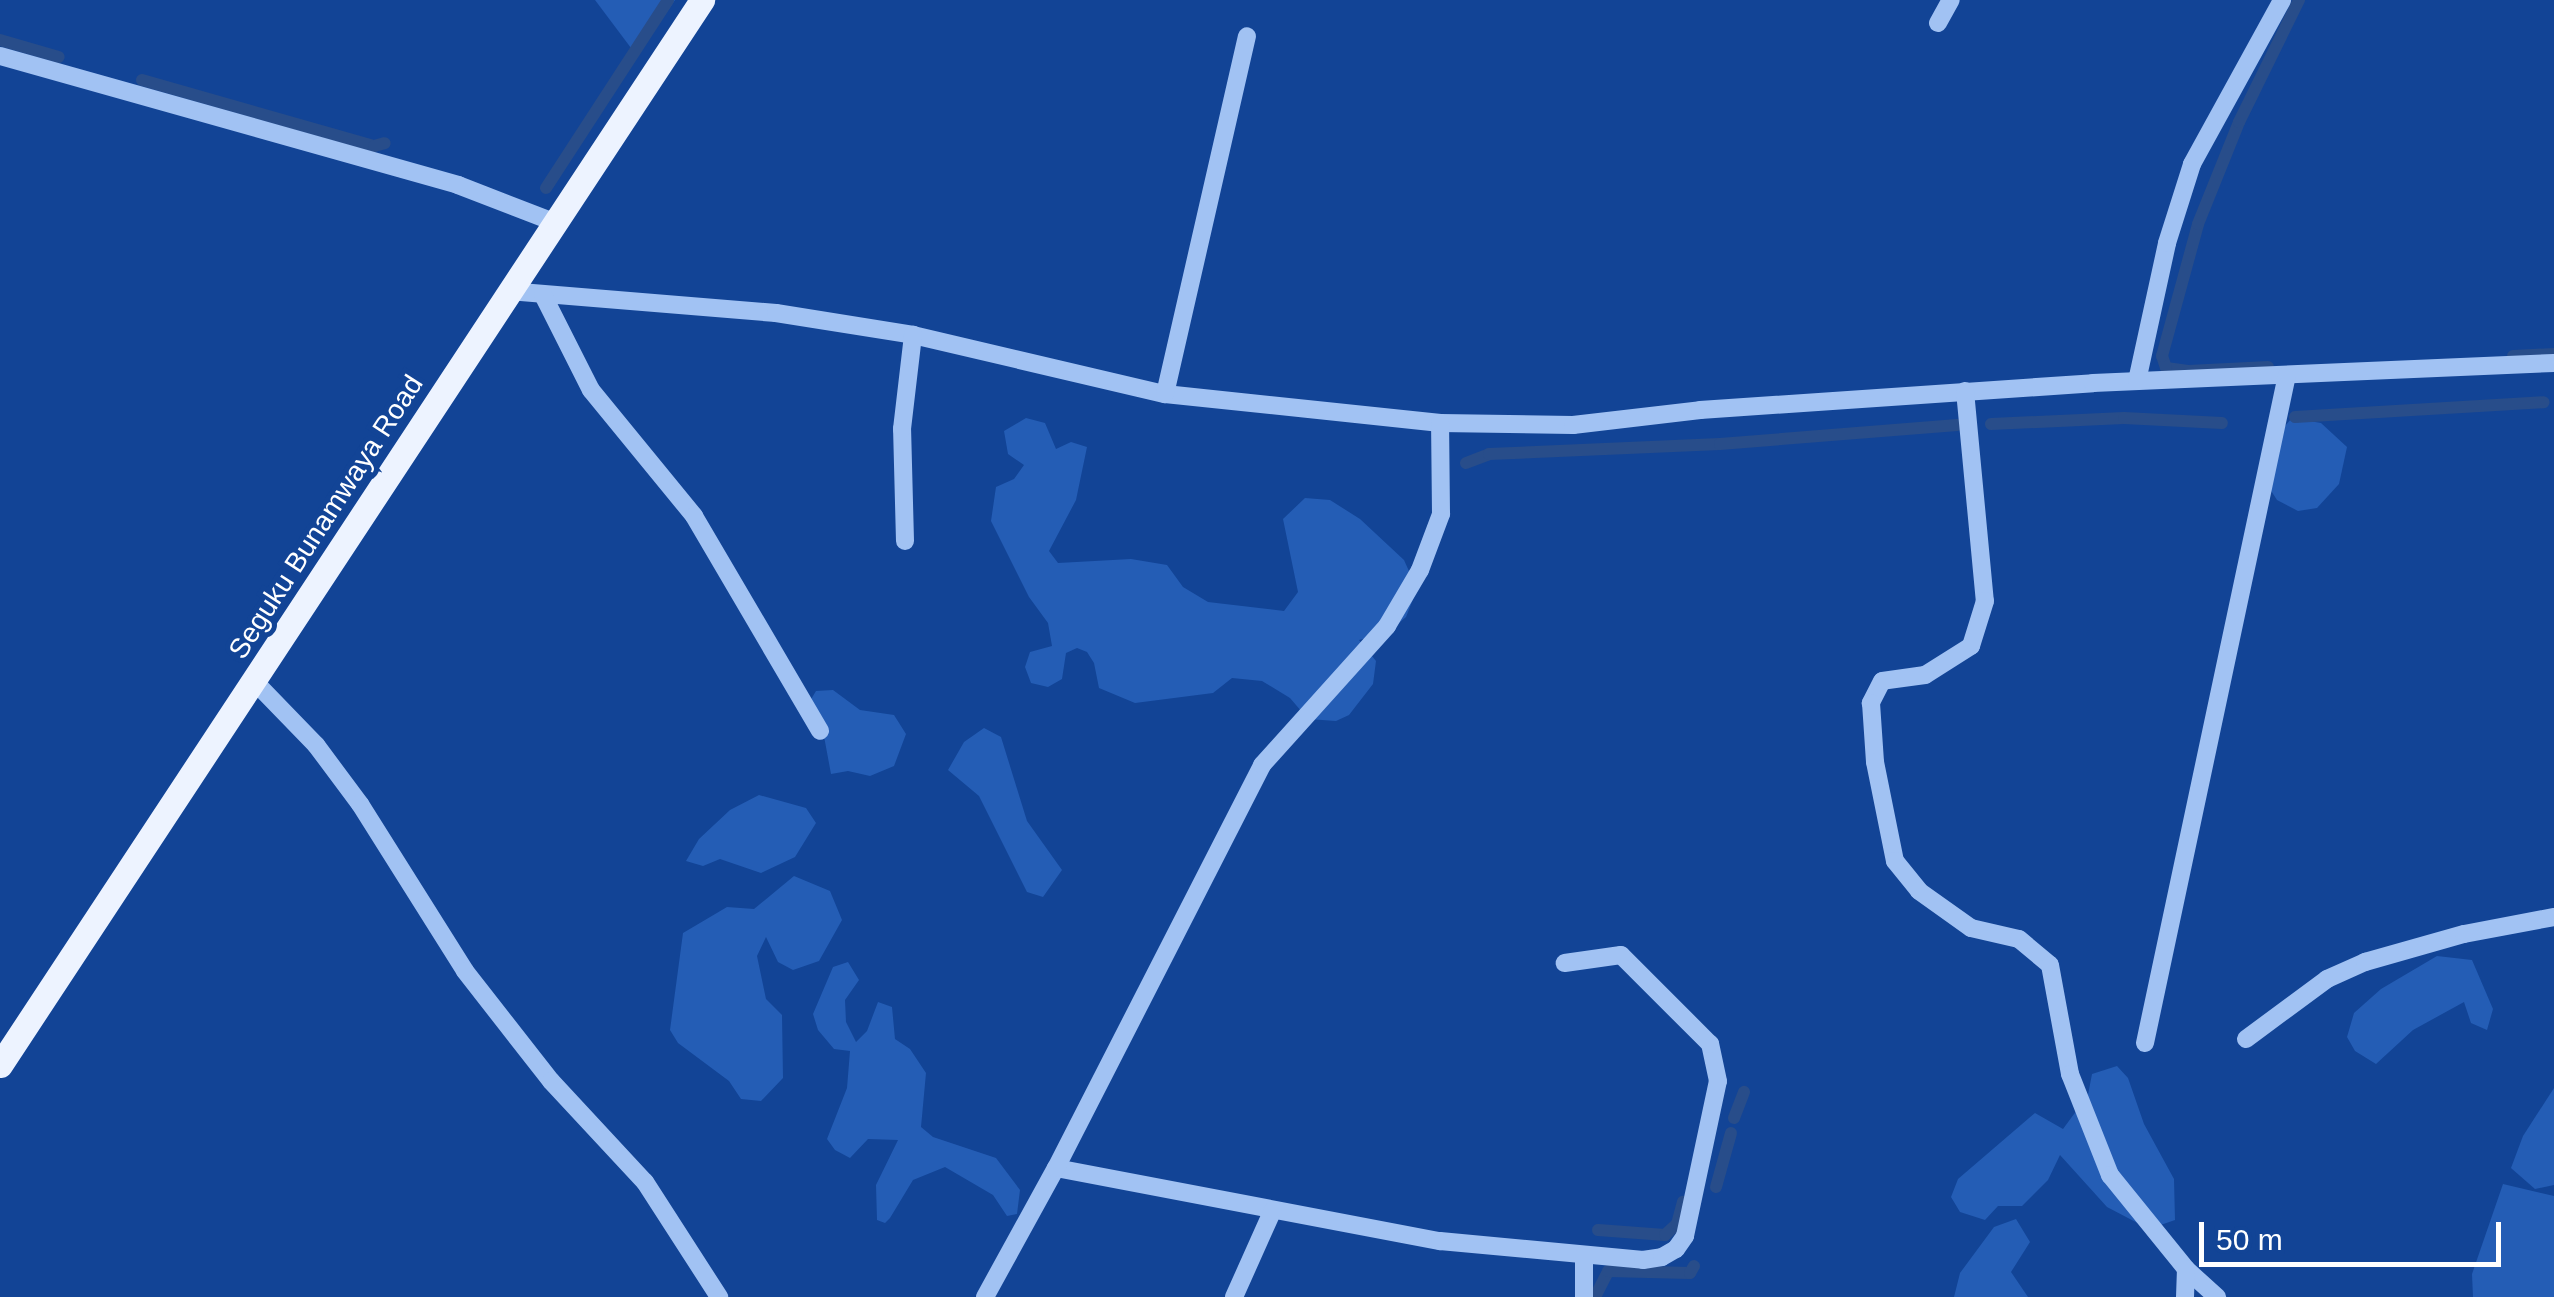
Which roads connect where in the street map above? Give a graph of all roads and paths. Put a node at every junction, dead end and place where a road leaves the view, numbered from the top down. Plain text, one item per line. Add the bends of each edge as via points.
1 (702, 0) edge
2 (1951, 0) edge
3 (2282, 0) edge
4 (1938, 23) dead end
5 (1247, 36) dead end
6 (0, 56) edge
7 (554, 222) junction
8 (508, 291) junction
9 (543, 295) junction
10 (913, 335) junction
11 (2554, 363) edge
12 (2287, 375) junction
13 (2137, 381) junction
14 (1965, 391) junction
15 (1165, 394) junction
16 (1440, 423) junction
17 (905, 542) dead end
18 (255, 682) junction
19 (820, 731) dead end
20 (2554, 916) edge
21 (1566, 963) dead end
22 (2246, 1039) dead end
23 (2145, 1044) dead end
24 (0, 1066) edge
25 (1056, 1168) junction
26 (1273, 1210) junction
27 (1584, 1255) junction
28 (2186, 1269) junction
29 (719, 1297) edge
30 (985, 1297) edge
31 (1234, 1297) edge
32 (1584, 1297) edge
33 (2185, 1297) edge
34 (2217, 1297) edge

1 - 7 main road, Seguku Bunamwaya Road
2 - 4 street
3 - 13 street via 2192,164 2167,242
5 - 15 street
6 - 7 street via 458,184
7 - 8 main road, Seguku Bunamwaya Road
8 - 9 street
8 - 18 main road, Seguku Bunamwaya Road
9 - 10 street via 776,313
9 - 19 street via 591,390 694,516
10 - 15 street
10 - 17 street via 902,430
11 - 12 street
12 - 13 street
12 - 23 street
13 - 14 street
14 - 16 street via 1573,425
14 - 28 street via 1985,601 1972,646 1925,675 1882,681 1871,703 1874,762 1895,861 1919,891 1971,928 2020,939 2050,965 2070,1074 2110,1176
15 - 16 street
16 - 25 street via 1440,514 1420,570 1387,626 1262,766
18 - 24 main road, Seguku Bunamwaya Road
18 - 29 street via 327,760 465,971 552,1081 645,1182
20 - 22 street via 2365,962 2327,979
21 - 27 street via 1621,955 1710,1044 1718,1080 1685,1236 1676,1249 1643,1260
25 - 26 street
25 - 30 street
26 - 27 street via 1440,1241
26 - 31 street
27 - 32 street
28 - 33 street
28 - 34 street

